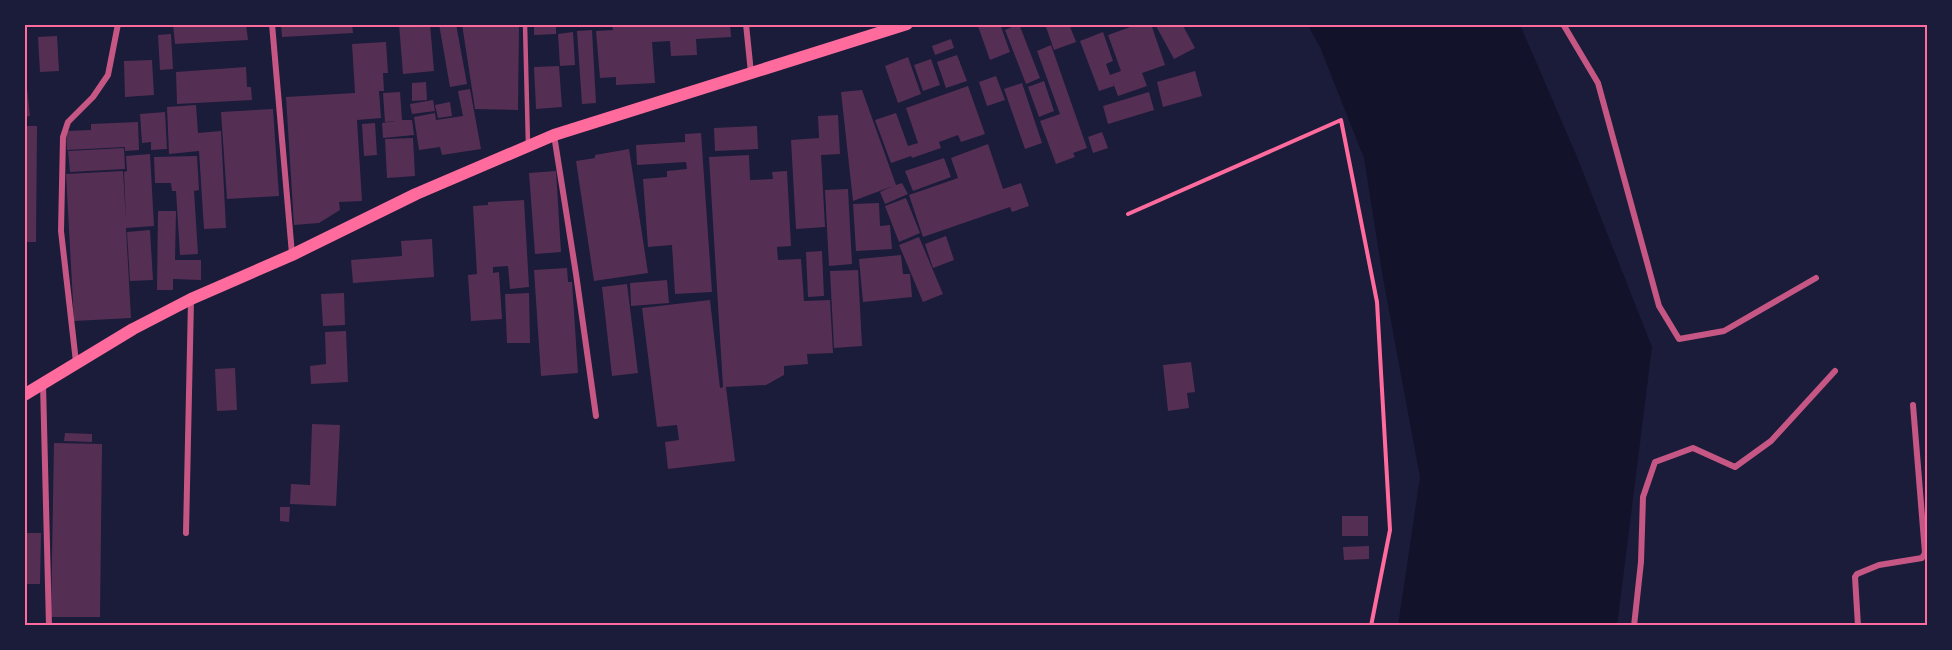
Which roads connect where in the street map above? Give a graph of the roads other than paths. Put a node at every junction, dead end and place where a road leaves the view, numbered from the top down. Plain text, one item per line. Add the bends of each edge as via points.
1 (118, 24) edge
2 (272, 24) edge
3 (525, 24) edge
4 (746, 24) edge
5 (907, 24) edge
6 (1563, 24) edge
7 (751, 73) junction
8 (554, 135) junction
9 (528, 145) junction
10 (292, 255) junction
11 (1816, 279) dead end
12 (191, 299) junction
13 (76, 363) junction
14 (1836, 371) dead end
15 (43, 383) junction
16 (24, 395) edge
17 (1913, 405) dead end
18 (596, 416) dead end
19 (186, 533) dead end
20 (49, 626) edge
21 (1634, 626) edge
22 (1858, 626) edge

1 - 13 street via 108,75 68,122 63,137 61,231
2 - 10 street
3 - 9 lane
4 - 7 street
5 - 7 main road
6 - 11 street via 1599,83 1659,306 1679,339 1724,331
7 - 8 main road
8 - 9 main road
8 - 18 street
9 - 10 main road
10 - 12 main road
12 - 13 main road
12 - 19 street
13 - 15 main road
14 - 21 street via 1772,441 1735,466 1693,448 1655,462 1643,497
15 - 16 main road
15 - 20 street
17 - 22 street via 1924,555 1857,574

